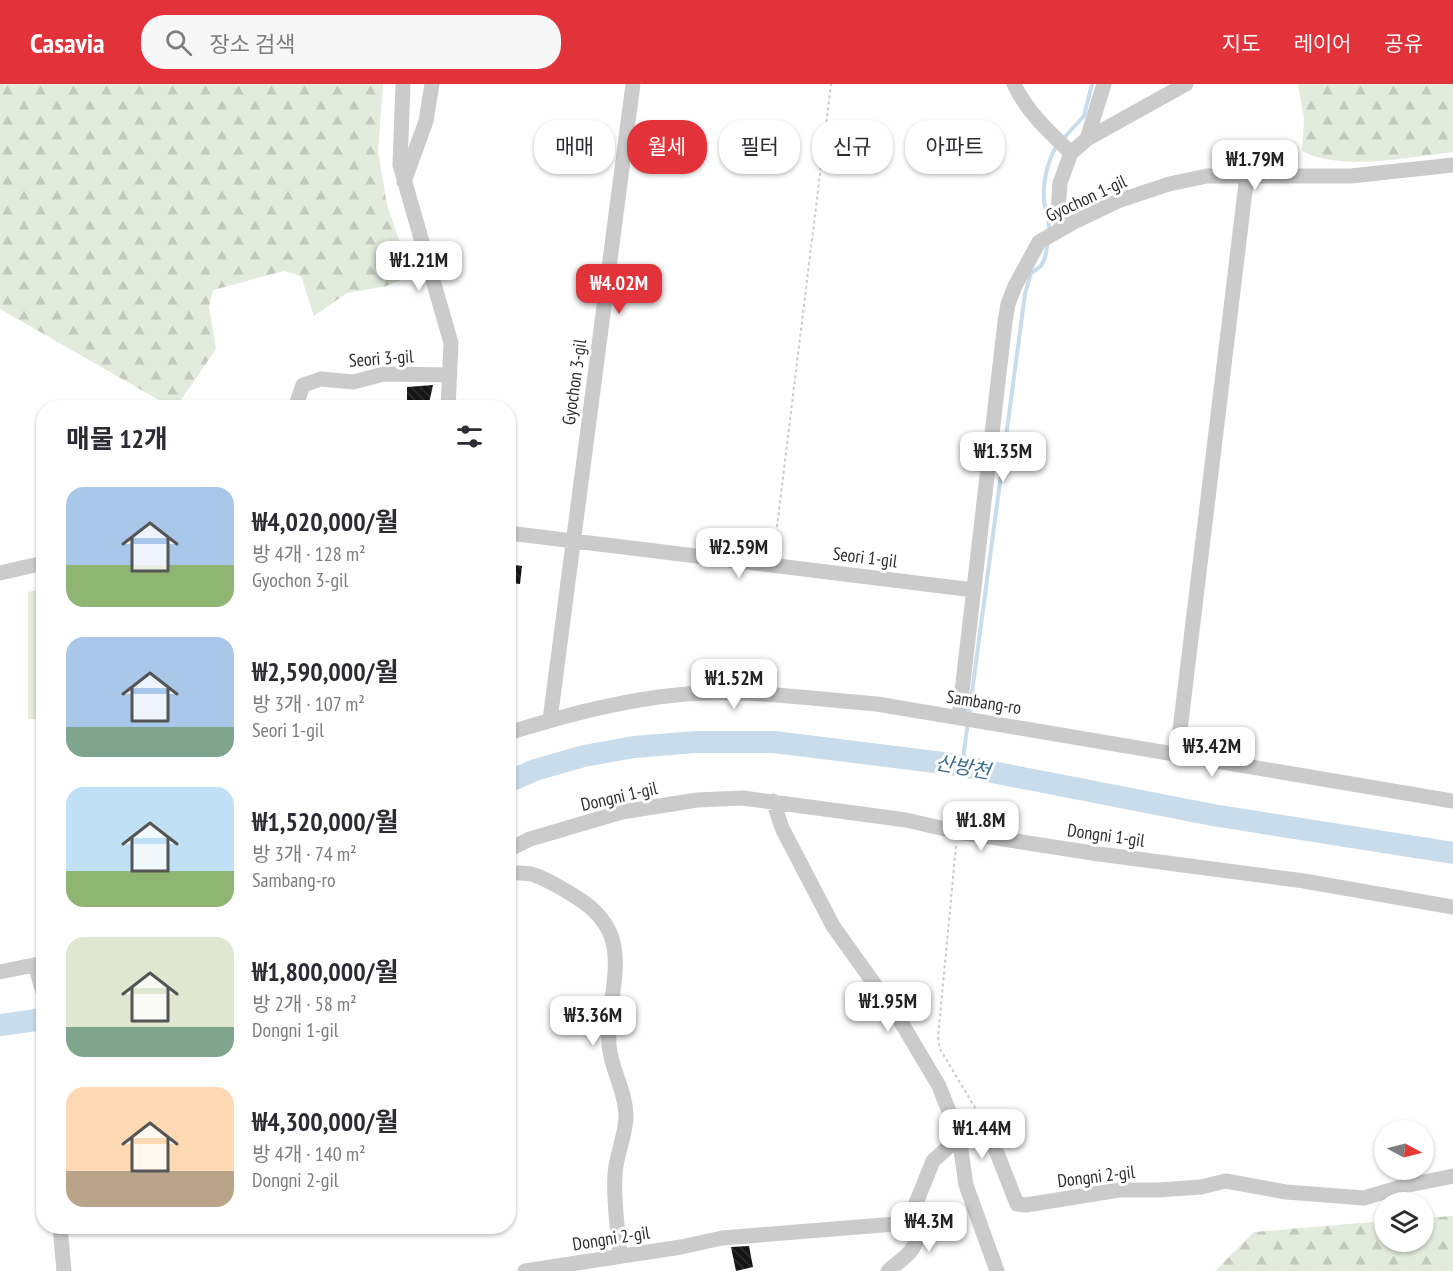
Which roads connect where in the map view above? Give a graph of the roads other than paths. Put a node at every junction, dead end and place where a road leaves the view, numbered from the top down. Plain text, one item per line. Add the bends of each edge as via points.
1 (403, 84) edge
2 (432, 84) edge
3 (633, 84) edge
4 (1014, 84) edge
5 (1104, 84) edge
6 (1186, 84) edge
7 (1087, 140) junction
8 (1068, 151) junction
9 (1453, 165) edge
10 (1247, 175) junction
11 (403, 178) junction
12 (1060, 230) junction
13 (450, 375) junction
14 (298, 400) edge
15 (448, 400) edge
16 (516, 534) edge
17 (573, 542) junction
18 (36, 565) edge
19 (0, 573) edge
20 (974, 590) junction
21 (960, 717) junction
22 (550, 720) junction
23 (516, 731) edge
24 (1177, 755) junction
25 (773, 801) junction
26 (1453, 801) edge
27 (516, 846) edge
28 (516, 873) edge
29 (1453, 907) edge
30 (36, 965) edge
31 (0, 972) edge
32 (959, 1137) junction
33 (1453, 1176) edge
34 (908, 1223) junction
35 (61, 1234) edge
36 (620, 1256) junction
37 (64, 1271) edge
38 (525, 1271) edge
39 (888, 1271) edge
40 (997, 1271) edge

1 - 11 street
2 - 11 street via 426,121
3 - 17 street, Gyochon 3-gil
4 - 8 street via 1027,106
5 - 7 street
6 - 7 street
7 - 8 street
8 - 12 street via 1060,183
9 - 10 street, Gyochon 1-gil via 1351,176
10 - 12 street, Gyochon 1-gil via 1207,176 1168,184 1118,201
10 - 24 street
11 - 13 street via 450,343
12 - 20 street, Gyochon 1-gil via 1040,242 1029,258 1007,313
13 - 14 street, Seori 3-gil via 384,375 353,382 321,379 303,385
13 - 15 street
16 - 17 street, Seori 1-gil
17 - 20 street, Seori 1-gil
17 - 22 street
18 - 19 street
20 - 21 street, Gyochon 1-gil
21 - 22 street, Sambang-ro via 866,703 698,694 624,703
21 - 24 street, Sambang-ro
22 - 23 street, Sambang-ro
24 - 26 street, Sambang-ro
25 - 27 street, Dongni 1-gil via 697,800 622,812
25 - 29 street, Dongni 1-gil via 1099,855 1304,881
25 - 32 street via 782,828 833,926 897,1017 939,1086
28 - 36 street via 532,874 594,908 612,937 614,990 609,1043 626,1118 615,1175
30 - 31 street
32 - 33 street, Dongni 2-gil via 982,1125 988,1130 1017,1204 1026,1205 1119,1190 1201,1187 1226,1181 1286,1192 1364,1198
32 - 34 street via 933,1161
32 - 40 street via 966,1185
34 - 36 street, Dongni 2-gil via 722,1238
34 - 39 street via 916,1242
35 - 37 street
36 - 38 street, Dongni 2-gil

